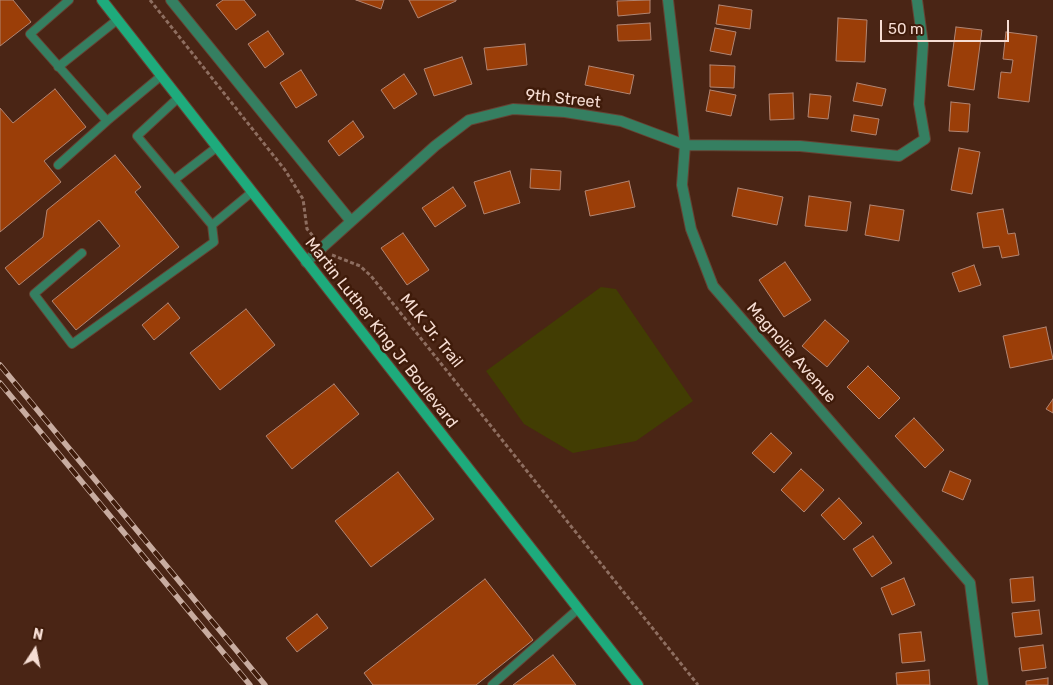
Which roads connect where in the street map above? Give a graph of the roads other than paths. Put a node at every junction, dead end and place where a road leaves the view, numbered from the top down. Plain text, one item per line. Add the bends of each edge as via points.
1 (69, 0) edge
2 (102, 0) edge
3 (171, 0) edge
4 (668, 0) edge
5 (917, 0) edge
6 (117, 20) junction
7 (58, 67) junction
8 (161, 76) junction
9 (178, 98) junction
10 (107, 121) junction
11 (685, 144) junction
12 (217, 147) junction
13 (58, 165) dead end
14 (174, 180) junction
15 (252, 192) junction
16 (350, 220) junction
17 (212, 225) junction
18 (82, 253) dead end
19 (306, 262) junction
20 (578, 610) junction
21 (492, 685) edge
22 (638, 685) edge
23 (983, 685) edge

1 - 7 lane via 30,34
2 - 6 main road, Martin Luther King Jr Boulevard
3 - 16 street
4 - 11 street, Magnolia Avenue
5 - 11 street, 9th Street via 923,44 919,104 925,139 899,156 800,146
6 - 7 lane
6 - 8 main road, Martin Luther King Jr Boulevard
7 - 10 lane
8 - 9 main road, Martin Luther King Jr Boulevard
8 - 10 lane
9 - 12 main road, Martin Luther King Jr Boulevard
9 - 14 lane via 137,136
10 - 13 lane
11 - 16 street, 9th Street via 621,121 565,112 513,109 469,120
11 - 23 street, Magnolia Avenue via 682,185 692,229 713,286 970,583
12 - 14 lane
12 - 15 main road, Martin Luther King Jr Boulevard
14 - 17 lane
15 - 17 lane
15 - 19 main road, Martin Luther King Jr Boulevard
16 - 19 street, 9th Street
17 - 18 lane via 214,242 72,344 34,294
19 - 20 main road, Martin Luther King Jr Boulevard
20 - 21 lane
20 - 22 main road, Martin Luther King Jr Boulevard

